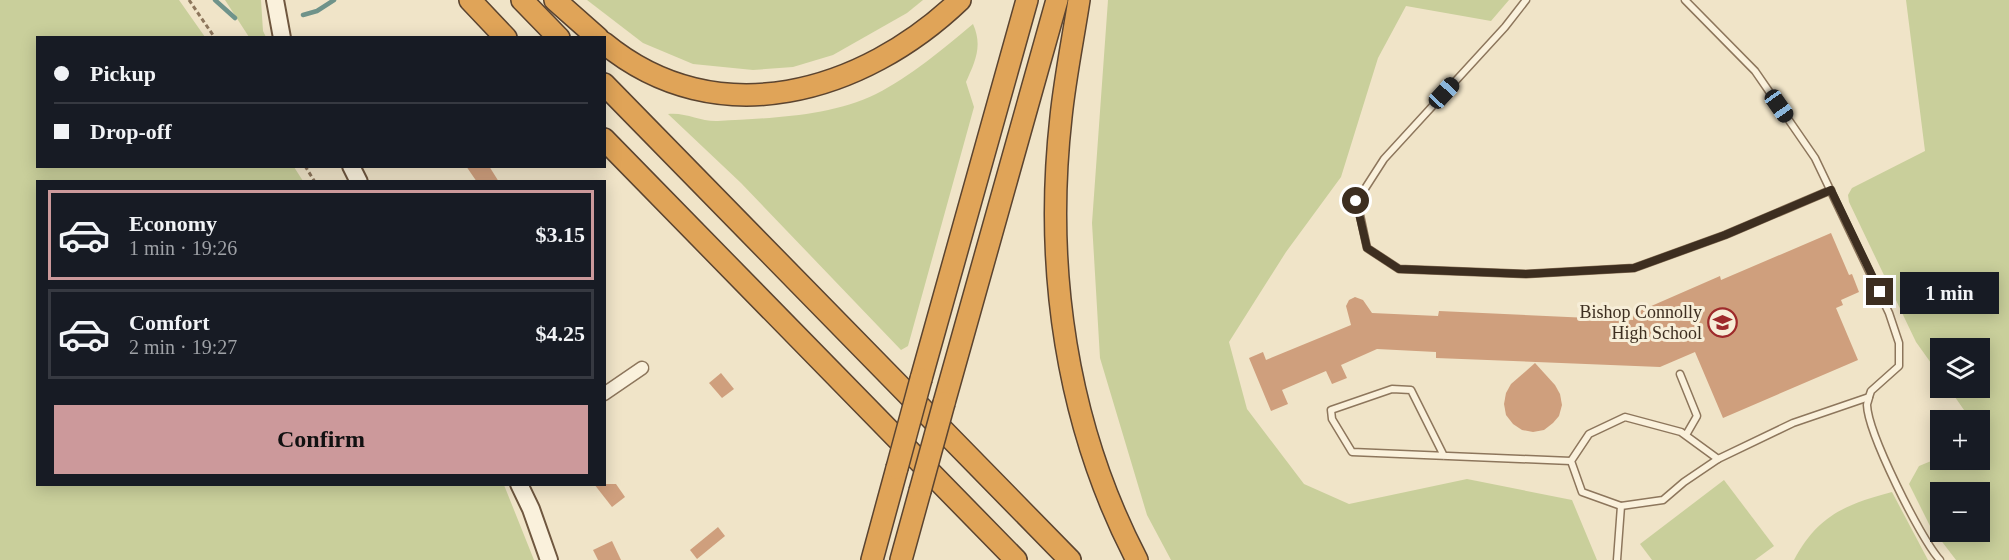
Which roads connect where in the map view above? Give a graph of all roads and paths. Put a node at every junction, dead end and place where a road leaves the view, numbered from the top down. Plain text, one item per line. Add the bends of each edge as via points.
1 (189, 0) edge
2 (275, 0) edge
3 (470, 0) edge
4 (522, 0) edge
5 (555, 0) edge
6 (960, 0) edge
7 (1027, 0) edge
8 (1057, 0) edge
9 (1079, 0) edge
10 (1526, 0) edge
11 (1685, 0) edge
12 (213, 36) edge
13 (282, 36) edge
14 (504, 36) edge
15 (557, 36) edge
16 (596, 36) edge
17 (606, 44) edge
18 (606, 86) edge
19 (606, 141) edge
20 (1831, 190) junction
21 (642, 368) dead end
22 (1680, 374) dead end
23 (606, 393) edge
24 (1869, 397) junction
25 (1686, 435) junction
26 (1444, 456) junction
27 (1718, 459) junction
28 (1571, 461) junction
29 (520, 486) edge
30 (1621, 506) junction
31 (549, 560) edge
32 (872, 560) edge
33 (901, 560) edge
34 (1016, 560) edge
35 (1070, 560) edge
36 (1137, 560) edge
37 (1617, 560) edge
38 (1940, 560) edge

1 - 12 path
2 - 13 street
3 - 14 highway
4 - 15 highway
5 - 16 highway
6 - 17 highway via 881,60 839,79 786,92 732,94 681,85 645,70
7 - 32 highway, bridge
8 - 33 highway, bridge
9 - 36 highway via 1058,144 1055,224 1060,304 1086,435 1113,510
10 - 20 lane via 1384,159 1356,201 1367,248 1399,269 1526,274 1634,268
11 - 20 lane via 1755,71 1815,158
18 - 35 highway
19 - 34 highway
20 - 24 lane via 1889,313 1899,343 1899,366
21 - 23 street
22 - 25 lane via 1696,416
24 - 27 lane via 1793,423
24 - 38 lane via 1867,404 1876,437 1917,525
25 - 27 lane
25 - 28 lane via 1625,417 1589,434
26 - 26 lane via 1352,452 1332,419 1331,410 1392,389 1411,390
26 - 28 lane
27 - 30 lane via 1663,500
28 - 30 lane via 1582,492
29 - 31 street
30 - 37 lane

